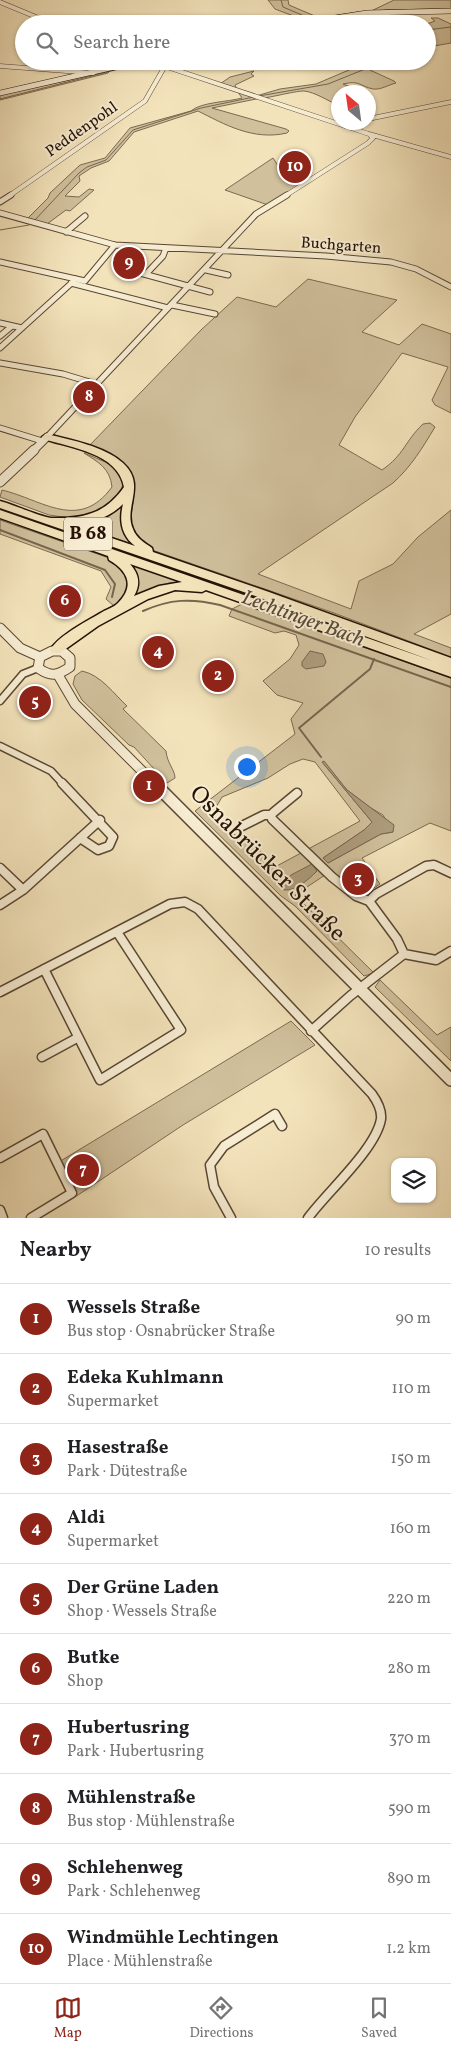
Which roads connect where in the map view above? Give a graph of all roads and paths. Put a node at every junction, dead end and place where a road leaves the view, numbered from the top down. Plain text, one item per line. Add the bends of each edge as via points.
1 (0, 2) edge
2 (451, 11) edge
3 (31, 15) edge
4 (354, 15) edge
5 (0, 66) edge
6 (15, 67) edge
7 (53, 70) edge
8 (105, 70) edge
9 (162, 70) edge
10 (176, 70) edge
11 (93, 73) junction
12 (0, 93) edge
13 (451, 102) edge
14 (376, 117) edge
15 (331, 122) edge
16 (357, 130) edge
17 (369, 134) junction
18 (451, 157) edge
19 (0, 202) edge
20 (0, 213) edge
21 (85, 216) dead end
22 (66, 232) junction
23 (115, 245) junction
24 (166, 248) junction
25 (223, 251) junction
26 (0, 262) edge
27 (130, 270) dead end
28 (206, 270) junction
29 (146, 274) junction
30 (228, 275) dead end
31 (76, 279) junction
32 (71, 283) junction
33 (189, 286) junction
34 (451, 287) edge
35 (210, 292) dead end
36 (170, 306) junction
37 (214, 314) dead end
38 (0, 322) edge
39 (12, 326) junction
40 (22, 328) junction
41 (0, 336) edge
42 (0, 348) edge
43 (0, 363) edge
44 (96, 384) junction
45 (0, 428) edge
46 (44, 439) junction
47 (0, 482) edge
48 (129, 487) junction
49 (0, 503) edge
50 (0, 514) edge
51 (97, 547) junction
52 (176, 565) junction
53 (252, 601) junction
54 (118, 610) junction
55 (0, 628) edge
56 (61, 652) junction
57 (40, 658) junction
58 (451, 663) edge
59 (38, 668) junction
60 (451, 672) edge
61 (58, 675) junction
62 (0, 701) edge
63 (0, 746) edge
64 (297, 792) dead end
65 (271, 814) junction
66 (100, 820) junction
67 (242, 826) dead end
68 (80, 838) junction
69 (0, 868) edge
70 (451, 873) edge
71 (24, 890) junction
72 (369, 901) junction
73 (0, 905) edge
74 (116, 932) junction
75 (451, 952) edge
76 (404, 954) junction
77 (44, 969) junction
78 (361, 989) junction
79 (0, 992) edge
80 (311, 1031) junction
81 (77, 1038) junction
82 (42, 1057) dead end
83 (451, 1080) edge
84 (282, 1126) dead end
85 (0, 1158) edge
86 (0, 1210) edge
87 (3, 1218) edge
88 (31, 1218) edge
89 (231, 1218) edge
90 (308, 1218) edge

1 - 3 street
2 - 4 street
5 - 6 street
7 - 11 street
8 - 11 street
9 - 19 street, Peddenpohl via 145,101
10 - 15 street
11 - 12 street
13 - 14 street
16 - 17 street
17 - 18 street
17 - 25 street via 373,138 368,143 263,208
20 - 22 street, Buchgarten
21 - 22 street
22 - 23 street, Buchgarten
23 - 24 street, Buchgarten
23 - 31 street via 85,281
24 - 25 street, Buchgarten
24 - 29 street
25 - 28 street
25 - 34 street, Buchgarten via 391,262 416,269
26 - 31 street
27 - 29 street
28 - 30 street
28 - 33 street
29 - 33 street
31 - 32 street
32 - 36 street
32 - 40 street
33 - 35 street
33 - 36 street
36 - 37 street
36 - 44 street
38 - 39 street
39 - 40 street
39 - 41 street
40 - 42 street
43 - 44 street via 62,374
44 - 46 street
45 - 46 street
46 - 47 street
46 - 48 highway via 115,463 125,472
48 - 49 highway via 123,499 108,512 75,521 58,520
48 - 52 highway via 125,524 130,537
49 - 52 highway, B 68
50 - 51 highway, B 68
51 - 53 highway, B 68
51 - 54 highway via 126,564 134,580 131,593
52 - 58 highway, B 68
53 - 54 highway via 244,602 208,589 184,586 159,590
53 - 60 highway, B 68
54 - 56 highway via 89,628
55 - 57 street via 20,648
56 - 57 street via 47,652
56 - 61 street via 70,658 71,664 67,671
57 - 59 street
59 - 61 street via 48,675
59 - 62 street via 23,674
61 - 78 street, Osnabrücker Straße via 75,704
63 - 66 street via 51,771
64 - 65 street
65 - 67 street
65 - 72 street via 272,819 332,877 356,896
66 - 68 street
66 - 68 street via 113,837 109,846 98,850
68 - 71 street
69 - 71 street
70 - 72 street via 434,865 426,866
71 - 73 street
72 - 76 street
74 - 77 street
74 - 80 street via 170,904 185,902 198,909
74 - 81 street via 181,1030 100,1080
75 - 76 street via 436,960
76 - 78 street
77 - 79 street
77 - 81 street
78 - 80 street
78 - 83 street, Osnabrücker Straße
80 - 90 street via 372,1094 379,1105 381,1117 370,1143
81 - 82 street
84 - 89 street via 275,1114 224,1146 210,1165 214,1188
85 - 88 street via 43,1134 72,1193
86 - 87 street

